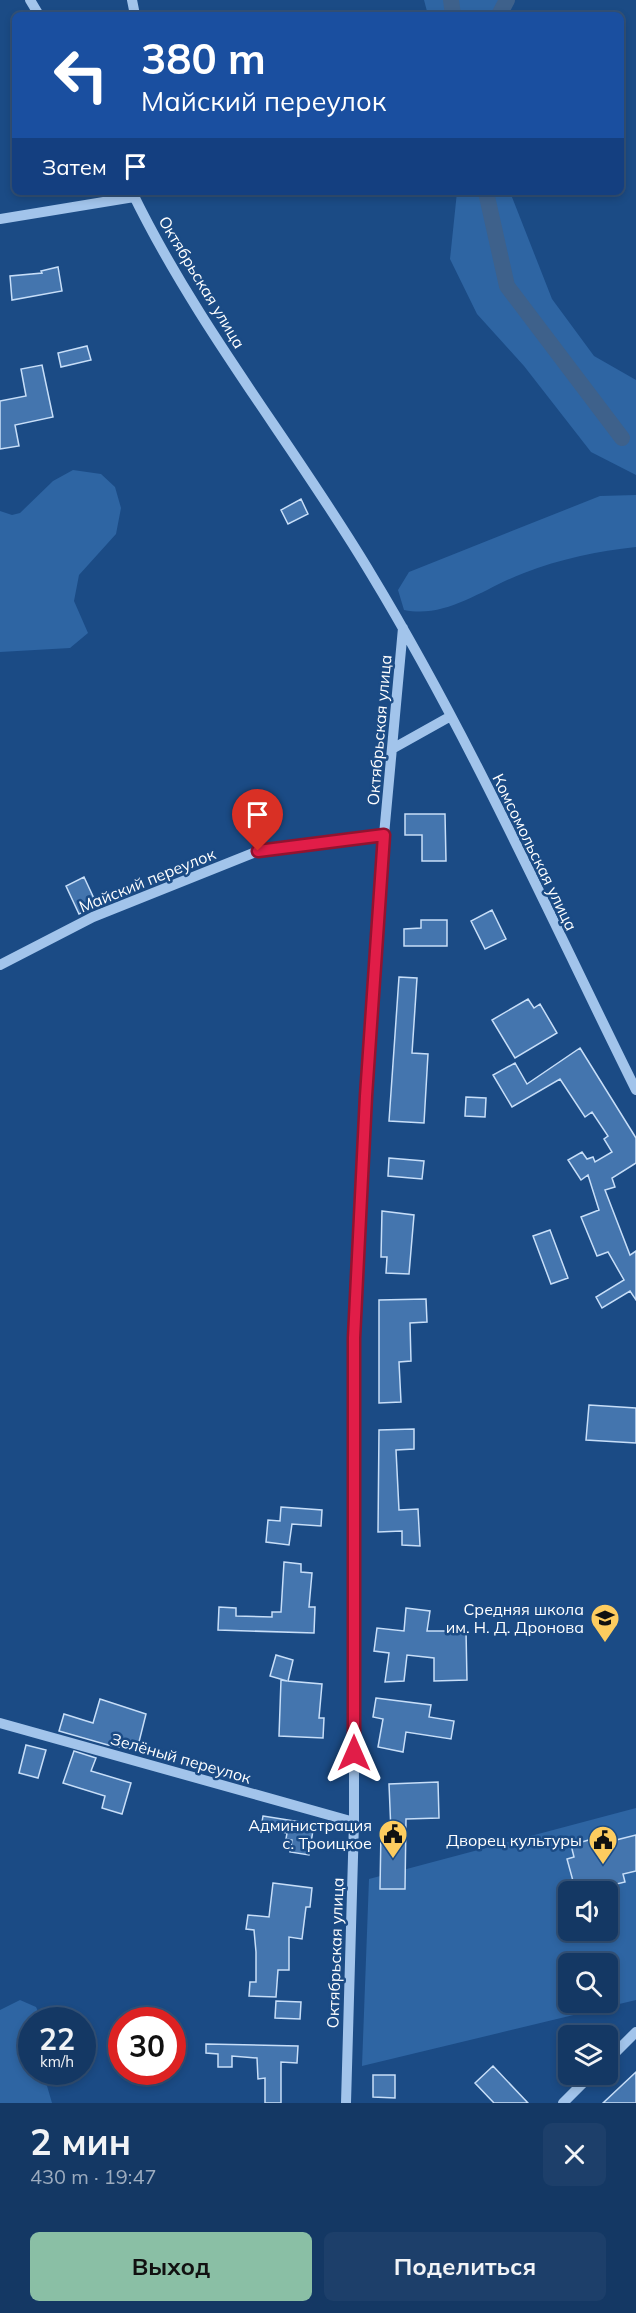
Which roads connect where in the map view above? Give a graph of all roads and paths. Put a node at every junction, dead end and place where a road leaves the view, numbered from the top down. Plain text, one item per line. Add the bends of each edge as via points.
1 (129, 195) edge
2 (135, 195) edge
3 (0, 219) edge
4 (403, 628) junction
5 (451, 716) junction
6 (392, 750) junction
7 (384, 835) junction
8 (0, 964) edge
9 (636, 1090) edge
10 (0, 1723) edge
11 (354, 1822) junction
12 (636, 2032) edge
13 (618, 2050) edge
14 (581, 2085) edge
15 (346, 2103) edge
16 (563, 2103) edge

1 - 3 street
2 - 4 street, Октябрьская улица via 195,306
4 - 5 street, Комсомольская улица
4 - 6 street, Октябрьская улица
5 - 6 street
5 - 9 street, Комсомольская улица
6 - 7 street, Октябрьская улица
7 - 8 street, Майский переулок via 258,851 93,917
7 - 11 street, Октябрьская улица via 354,1338
10 - 11 street, Зелёный переулок
11 - 15 street, Октябрьская улица
12 - 13 street
14 - 16 street

